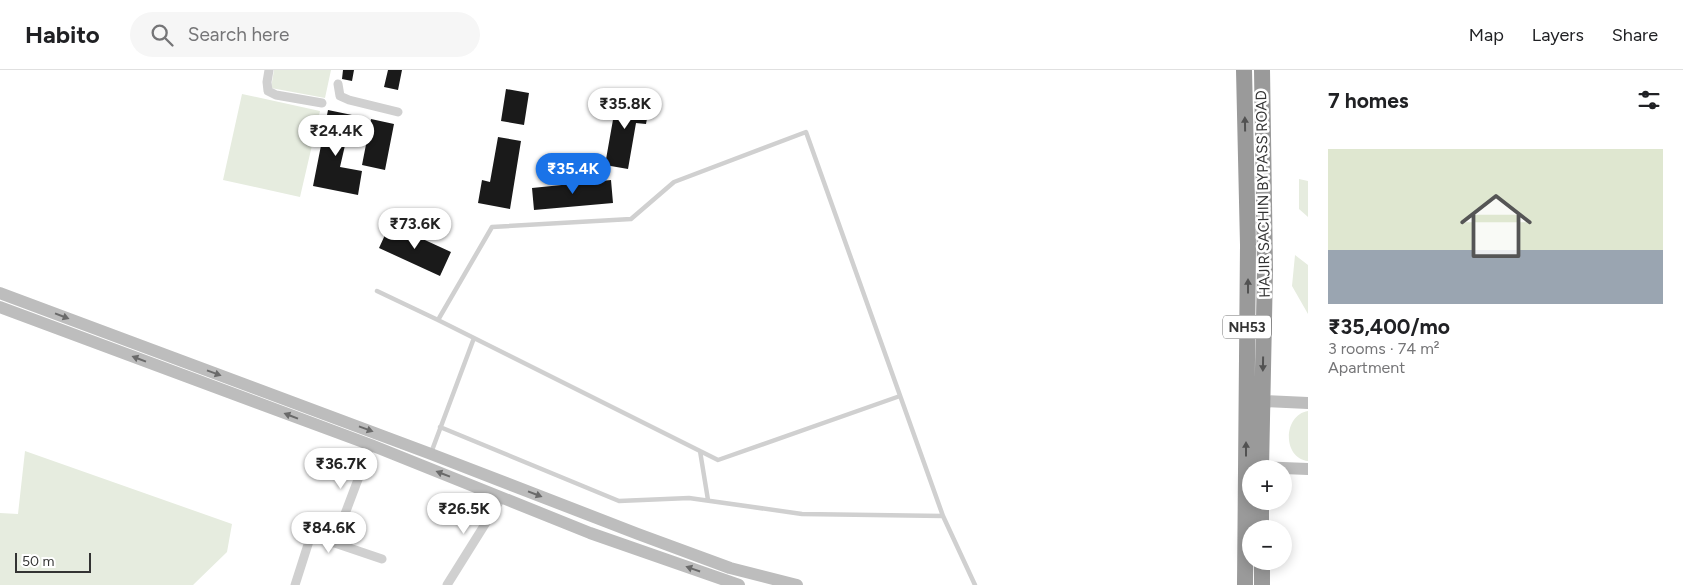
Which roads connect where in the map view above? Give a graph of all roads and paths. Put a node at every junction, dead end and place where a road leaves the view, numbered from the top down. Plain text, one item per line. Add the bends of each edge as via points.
1 (269, 70) edge
2 (1244, 70) edge
3 (1262, 70) edge
4 (338, 84) dead end
5 (322, 103) dead end
6 (398, 112) dead end
7 (377, 291) dead end
8 (0, 292) edge
9 (0, 307) edge
10 (42, 308) junction
11 (438, 320) junction
12 (37, 321) junction
13 (474, 338) junction
14 (900, 396) junction
15 (1262, 401) junction
16 (1308, 403) edge
17 (440, 427) junction
18 (371, 446) junction
19 (700, 451) junction
20 (431, 454) junction
21 (1261, 460) edge
22 (1292, 469) edge
23 (1308, 469) edge
24 (502, 497) junction
25 (708, 500) junction
26 (943, 516) junction
27 (334, 543) junction
28 (382, 559) dead end
29 (1262, 570) edge
30 (295, 585) edge
31 (447, 585) edge
32 (739, 585) edge
33 (797, 585) edge
34 (975, 585) edge
35 (1245, 585) edge
36 (1262, 585) edge

1 - 5 street via 268,91
35 -> 2 highway, NH53 via 1248,245
3 -> 15 highway, HAJIR SACHIN BYPASS ROAD / NH53
4 - 6 street via 340,96
7 - 11 lane
8 - 10 main road
9 - 12 main road
10 - 12 main road
10 -> 20 main road
11 - 13 lane
11 - 14 lane via 492,227 631,218 674,182 806,132
18 -> 12 main road
13 - 17 lane
13 - 19 lane
14 - 19 lane via 718,460
14 - 26 lane
15 - 16 main road
15 - 21 highway, HAJIR SACHIN BYPASS ROAD / NH53
17 - 20 lane
17 - 25 lane via 619,501
24 -> 18 main road
18 - 27 street
19 - 25 lane
20 -> 33 main road via 730,568
22 - 23 main road
24 - 31 street
32 -> 24 main road via 590,533
25 - 26 lane via 802,514
26 - 34 lane
27 - 28 street
27 - 30 street via 311,535
29 - 36 highway

